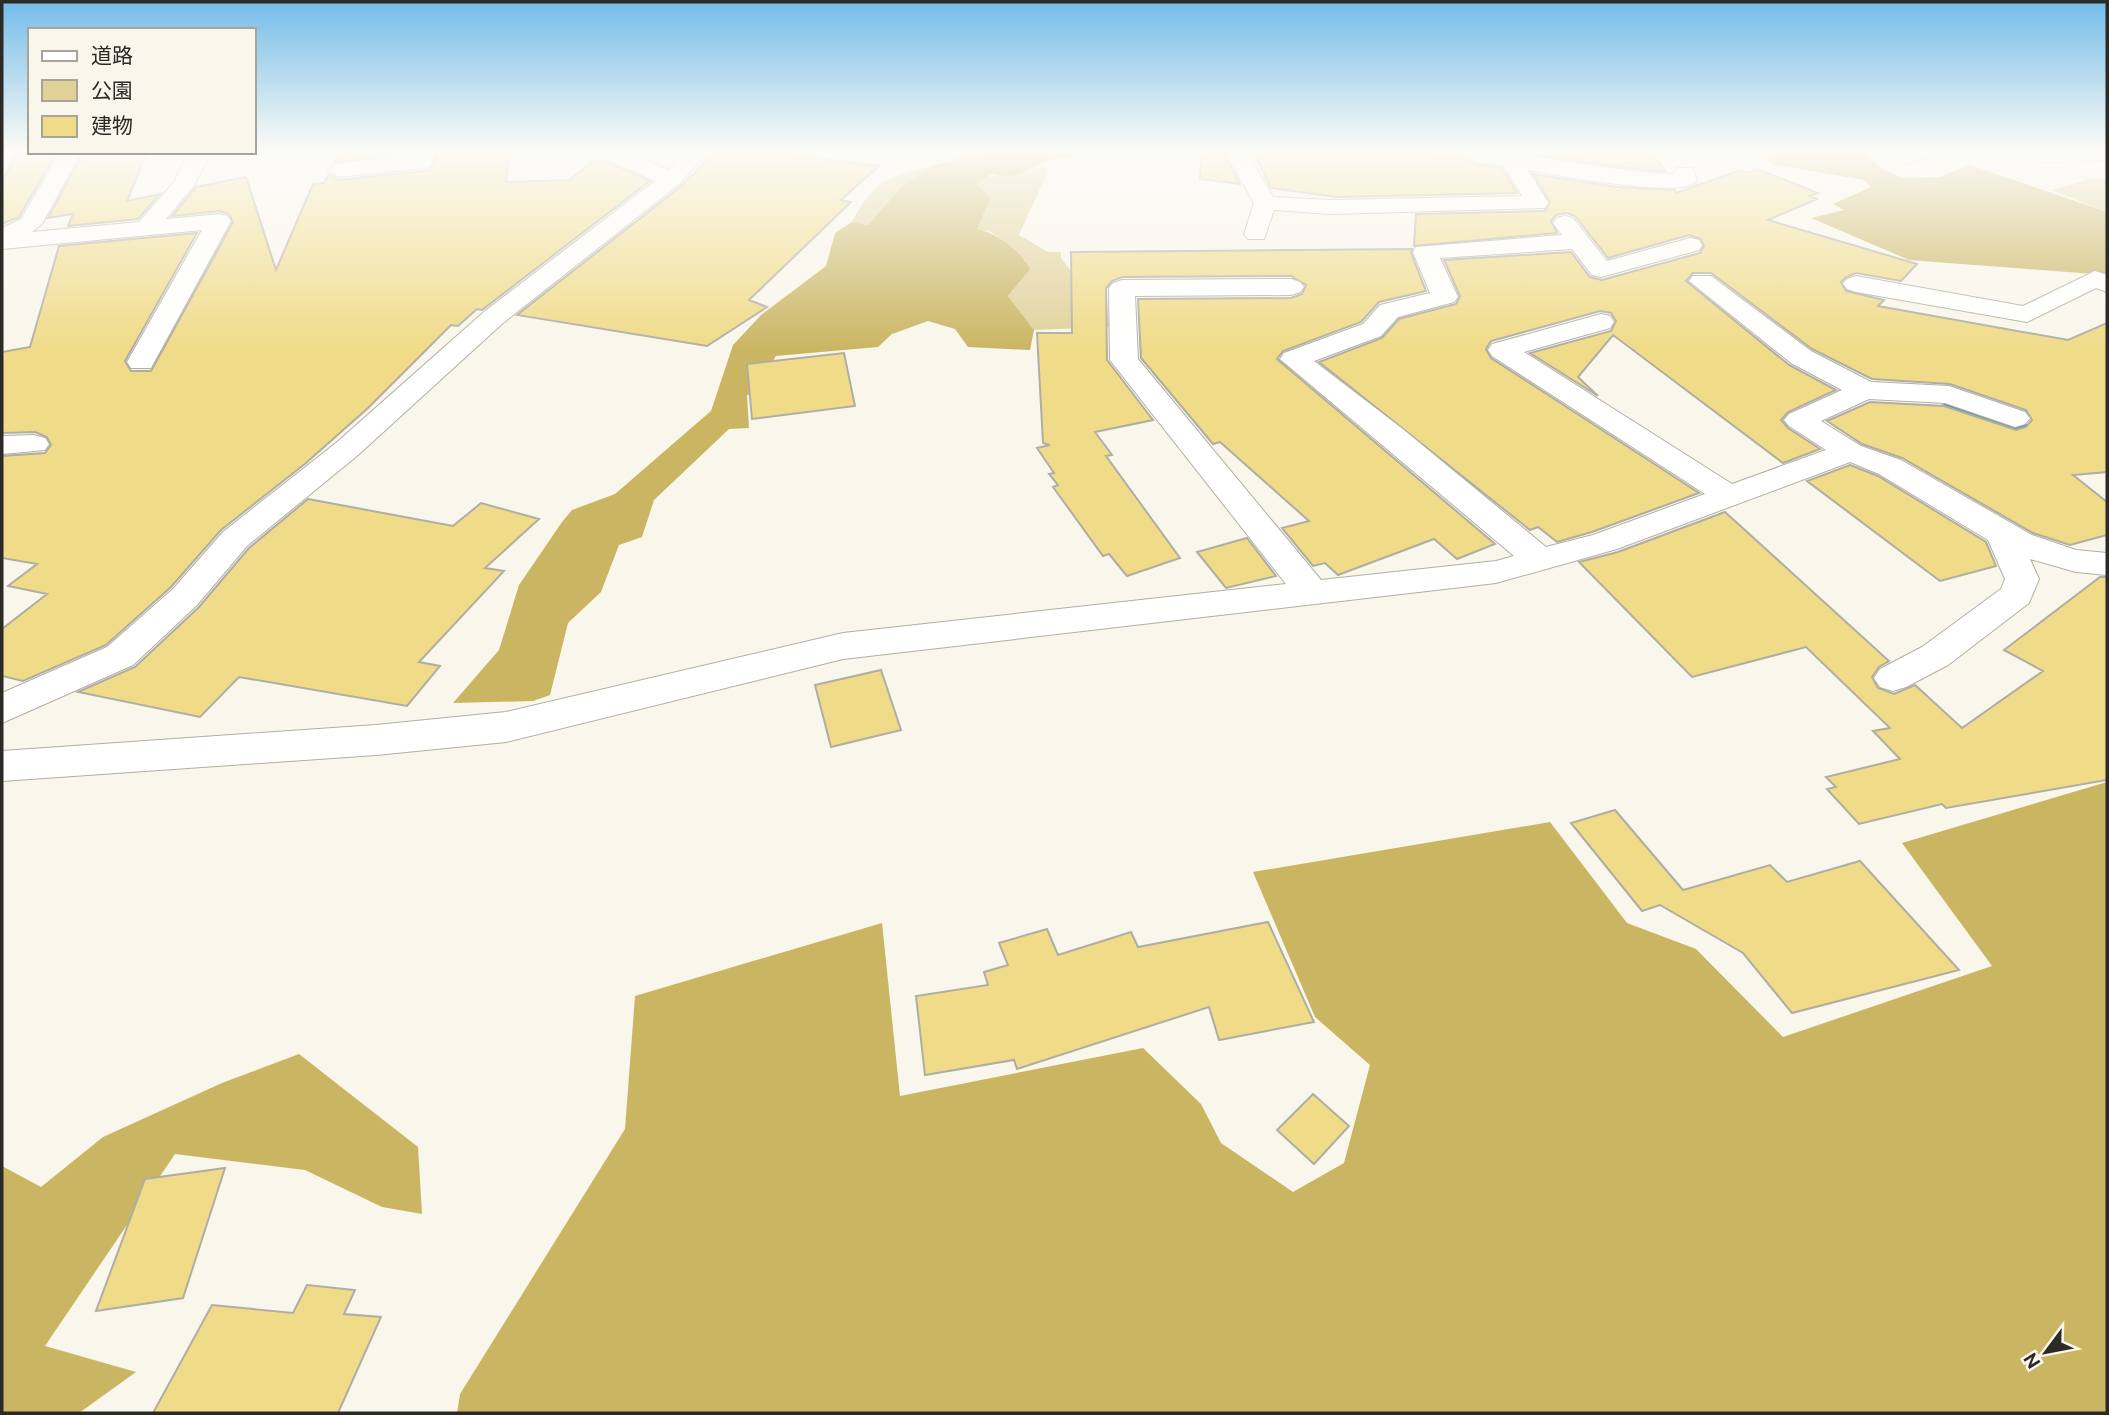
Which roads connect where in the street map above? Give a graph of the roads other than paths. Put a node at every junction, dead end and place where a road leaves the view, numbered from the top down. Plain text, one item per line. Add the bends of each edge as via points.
1 (34, 217) edge
2 (156, 217) edge
3 (622, 217) edge
4 (1261, 217) edge
5 (1560, 217) edge
6 (147, 228) junction
7 (1256, 234) dead end
8 (2, 237) edge
9 (1579, 241) junction
10 (2, 243) edge
11 (1690, 245) dead end
12 (1702, 281) dead end
13 (1856, 284) dead end
14 (2107, 284) edge
15 (1291, 287) dead end
16 (1601, 321) dead end
17 (141, 362) dead end
18 (1865, 390) junction
19 (2015, 418) dead end
20 (34, 444) dead end
21 (2, 445) edge
22 (1850, 452) junction
23 (1729, 496) junction
24 (2003, 536) junction
25 (1540, 560) junction
26 (2107, 564) edge
27 (1313, 594) junction
28 (1893, 678) dead end
29 (2, 709) edge
30 (2, 766) edge

1 - 8 street via 30,224
2 - 6 street
3 - 29 street via 494,317 347,449 234,539 185,597 120,656
4 - 7 street
5 - 9 street
6 - 10 street
6 - 17 street via 219,221
9 - 11 street via 1601,270
9 - 25 street via 1425,252 1445,296 1389,311 1372,330 1294,359
12 - 18 street via 1801,357
13 - 14 street via 2026,314 2095,279
15 - 27 street via 1122,288 1124,360
16 - 23 street via 1502,350
18 - 19 street via 1949,395
18 - 22 street via 1799,420
20 - 21 street
22 - 23 street
22 - 24 street via 1889,467
23 - 25 street via 1605,542
24 - 26 street via 2060,559
24 - 28 street via 2022,579 2017,595 1935,656
25 - 27 street via 1496,572
27 - 30 street via 843,646 506,727

